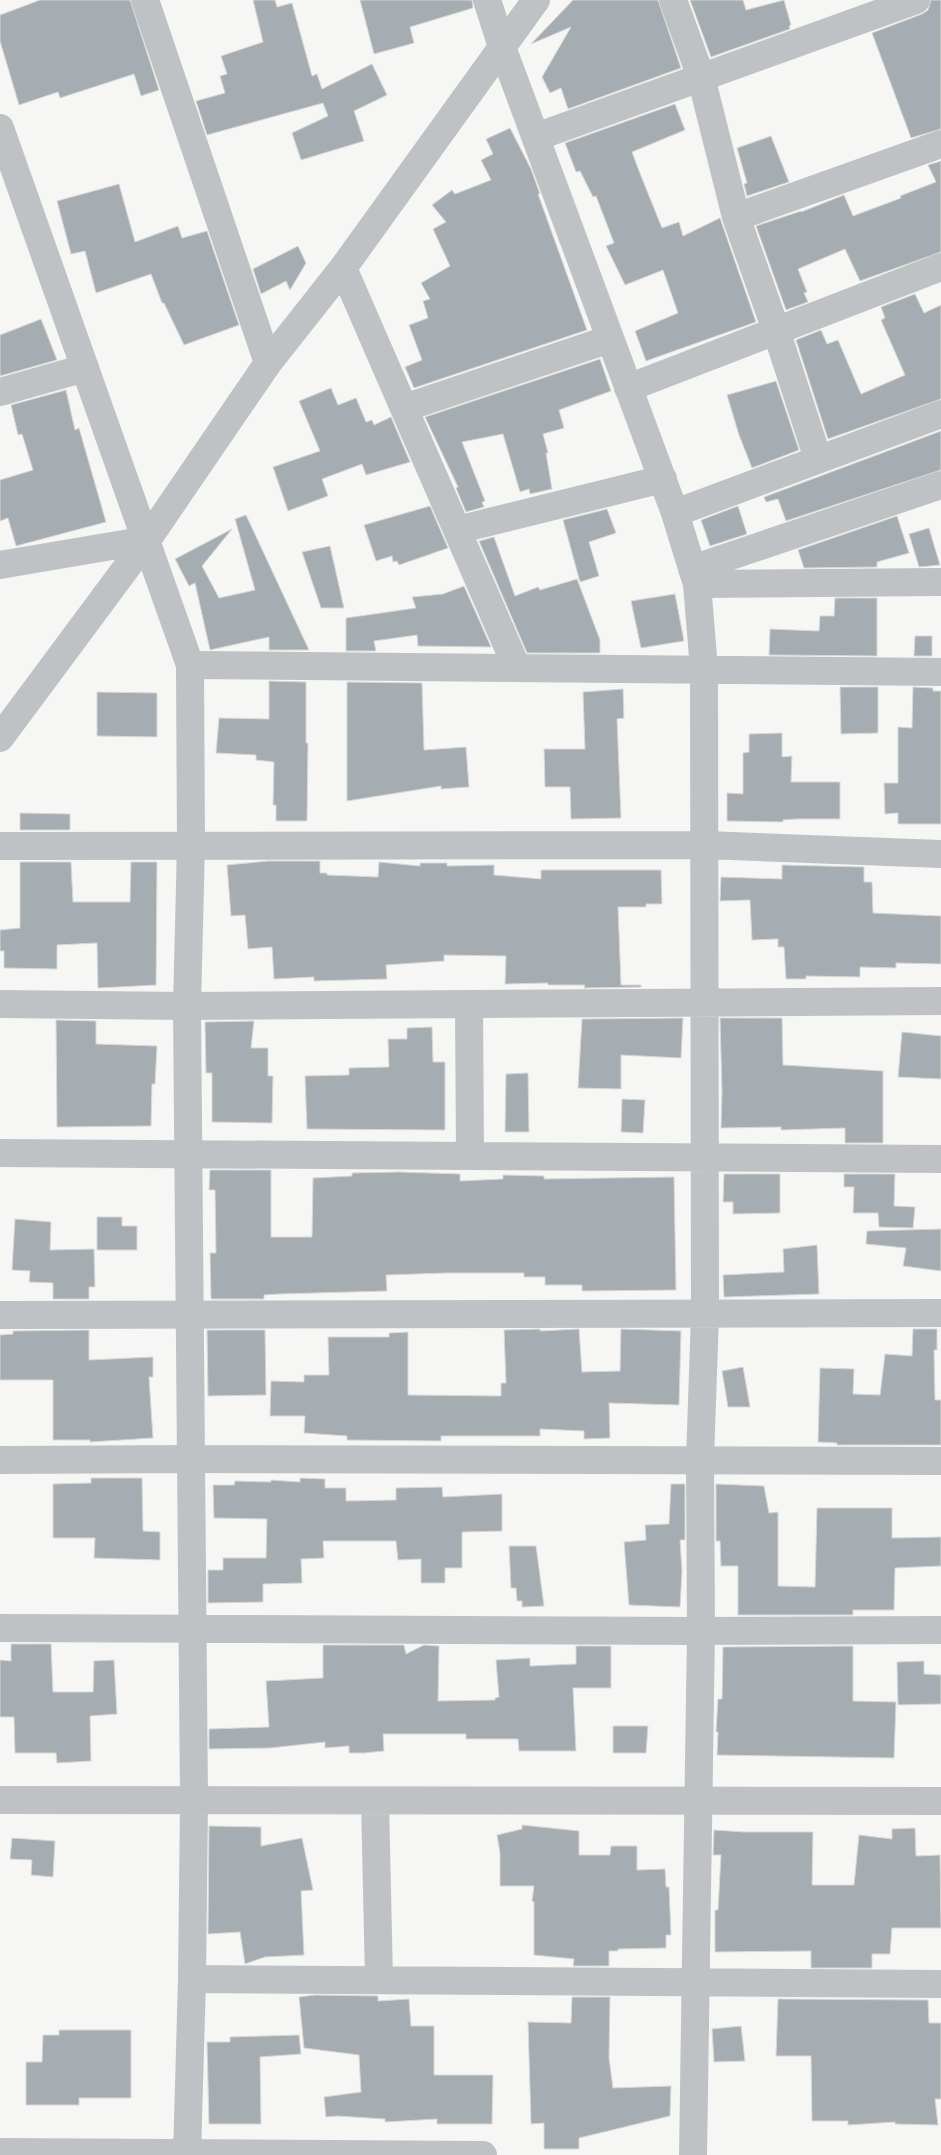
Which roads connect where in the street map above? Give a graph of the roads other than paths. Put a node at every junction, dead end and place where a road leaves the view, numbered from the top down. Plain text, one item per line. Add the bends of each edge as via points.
1 (145, 0) edge
2 (488, 0) edge
3 (536, 0) edge
4 (673, 0) edge
5 (916, 0) edge
6 (502, 47) junction
7 (701, 77) junction
8 (0, 128) edge
9 (536, 137) junction
10 (941, 144) edge
11 (736, 217) junction
12 (941, 267) edge
13 (343, 268) junction
14 (776, 330) junction
15 (610, 339) junction
16 (268, 363) junction
17 (85, 368) junction
18 (628, 388) junction
19 (0, 392) edge
20 (404, 408) junction
21 (941, 414) edge
22 (818, 460) junction
23 (663, 479) junction
24 (941, 485) edge
25 (675, 513) junction
26 (457, 530) junction
27 (146, 540) junction
28 (0, 565) edge
29 (694, 577) junction
30 (941, 582) edge
31 (190, 664) junction
32 (517, 668) junction
33 (704, 669) junction
34 (941, 672) edge
35 (9, 716) edge
36 (0, 738) edge
37 (191, 844) junction
38 (705, 845) junction
39 (0, 846) edge
40 (941, 854) edge
41 (941, 1001) edge
42 (704, 1002) junction
43 (0, 1004) edge
44 (469, 1004) junction
45 (187, 1006) junction
46 (0, 1153) edge
47 (188, 1154) junction
48 (470, 1156) junction
49 (705, 1157) junction
50 (941, 1159) edge
51 (941, 1313) edge
52 (705, 1314) junction
53 (190, 1315) junction
54 (0, 1316) edge
55 (191, 1459) junction
56 (0, 1460) edge
57 (700, 1460) junction
58 (941, 1461) edge
59 (0, 1628) edge
60 (193, 1629) junction
61 (941, 1630) edge
62 (701, 1631) junction
63 (0, 1800) edge
64 (698, 1800) junction
65 (194, 1801) junction
66 (375, 1801) junction
67 (941, 1801) edge
68 (192, 1979) junction
69 (379, 1980) junction
70 (696, 1982) junction
71 (941, 1984) edge
72 (0, 2152) edge
73 (187, 2154) edge
74 (483, 2155) edge
75 (694, 2155) edge

1 - 16 street
2 - 6 street
3 - 6 street
4 - 7 street
5 - 7 street
6 - 9 street
6 - 13 street
7 - 9 street
7 - 11 street
8 - 17 street
9 - 15 street
10 - 11 street
11 - 14 street
12 - 14 street
13 - 16 street
13 - 20 street
14 - 18 street
14 - 22 street
15 - 18 street
15 - 20 street
16 - 27 street
17 - 19 street
17 - 27 street
18 - 23 street
20 - 26 street
21 - 22 street
22 - 25 street
23 - 25 street
23 - 26 street
24 - 29 street
25 - 29 street
26 - 32 street
27 - 28 street
27 - 31 street
27 - 35 street
29 - 30 street
29 - 33 street
31 - 32 street
31 - 37 street
32 - 33 street
33 - 34 street
33 - 38 street
35 - 36 street
37 - 38 street
37 - 39 street
37 - 45 street
38 - 40 street
38 - 42 street
41 - 42 street
42 - 44 street
42 - 49 street
43 - 45 street
44 - 45 street
44 - 48 street
45 - 47 street
46 - 47 street
47 - 48 street
47 - 53 street
48 - 49 street
49 - 50 street
49 - 52 street
51 - 52 street
52 - 53 street
52 - 57 street
53 - 54 street
53 - 55 street
55 - 56 street
55 - 57 street
55 - 60 street
57 - 58 street
57 - 62 street
59 - 60 street
60 - 62 street
60 - 65 street
61 - 62 street
62 - 64 street
63 - 65 street
64 - 66 street
64 - 67 street
64 - 70 street
65 - 66 street
65 - 68 street
66 - 69 street
68 - 69 street
68 - 73 street
69 - 70 street
70 - 71 street
70 - 75 street
72 - 73 street
73 - 74 street

